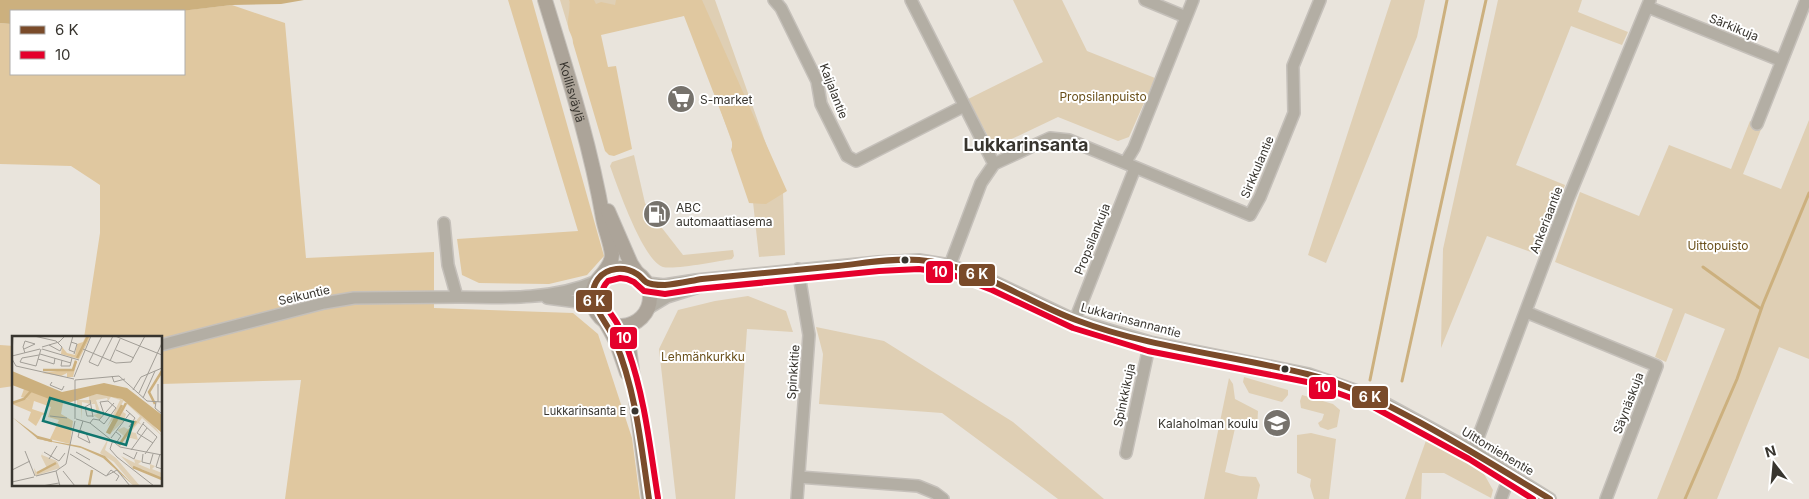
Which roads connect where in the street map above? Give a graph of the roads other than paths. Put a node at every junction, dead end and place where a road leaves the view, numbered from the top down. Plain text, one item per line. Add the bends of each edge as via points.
1 (545, 0) edge
2 (774, 0) edge
3 (911, 0) edge
4 (1145, 0) edge
5 (1193, 0) edge
6 (1320, 0) edge
7 (1806, 0) edge
8 (1649, 3) edge
9 (1186, 17) junction
10 (1782, 61) junction
11 (964, 106) junction
12 (1757, 124) dead end
13 (994, 164) junction
14 (1130, 166) junction
15 (597, 185) junction
16 (444, 223) dead end
17 (950, 265) junction
18 (798, 270) junction
19 (733, 277) junction
20 (600, 278) junction
21 (642, 278) junction
22 (457, 296) junction
23 (528, 296) junction
24 (595, 308) junction
25 (647, 309) junction
26 (1526, 312) junction
27 (1075, 320) junction
28 (605, 321) junction
29 (632, 324) junction
30 (1150, 342) junction
31 (162, 345) edge
32 (634, 395) junction
33 (1430, 427) joint
34 (1473, 451) junction
35 (1126, 453) dead end
36 (1512, 475) junction
37 (799, 477) junction
38 (649, 499) edge
39 (797, 499) edge
40 (943, 499) edge
41 (1501, 499) edge
42 (1550, 499) edge
43 (1606, 499) edge

1 - 15 main road, Koillisväylä via 580,114
2 - 11 street, Kaijalantie via 817,81 821,104 847,156 856,161
3 - 11 street
4 - 9 street
5 - 9 street, Propsilankuja
6 - 14 street, Sirkkulantie via 1293,66 1294,113 1250,216
7 - 10 street
8 - 10 street, Särkikuja
8 - 26 street, Ankeriaantie via 1568,199
9 - 14 street, Propsilankuja via 1134,148
10 - 12 street
11 - 13 street
13 - 14 street via 1050,138 1069,140
13 - 17 street via 981,183
14 - 27 street, Propsilankuja
15 - 20 main road, Koillisväylä via 612,253 611,262
15 - 21 main road, Koillisväylä via 631,264
16 - 22 street via 448,265
17 - 18 street, Lukkarinsannantie via 919,260
17 - 27 street, Lukkarinsannantie via 995,282
18 - 19 street, Lukkarinsannantie
18 - 37 street, Spinkkitie via 809,335
19 - 21 street, Lukkarinsannantie via 664,285
19 - 25 street, Lukkarinsannantie via 667,297
20 - 21 main road via 621,268
20 - 23 street, Seikuntie via 583,287
20 - 24 main road via 593,292
21 - 25 main road via 650,296
22 - 23 street, Seikuntie
22 - 31 street, Seikuntie via 354,298
23 - 24 street, Seikuntie via 578,302
24 - 28 main road
25 - 29 main road
26 - 34 street, Ankeriaantie
26 - 43 street, Säynäskuja via 1657,366
27 - 30 street, Lukkarinsannantie
28 - 29 main road via 618,325
28 - 32 main road via 616,341
29 - 32 main road via 628,340
30 - 33 street, Lukkarinsannantie via 1309,374 1372,396
30 - 35 street, Spinkkikuja
32 - 38 main road
33 - 34 street, Uittomiehentie
34 - 36 street, Uittomiehentie
36 - 41 street
36 - 42 street, Uittomiehentie
37 - 39 street, Spinkkitie
37 - 40 street via 918,486

